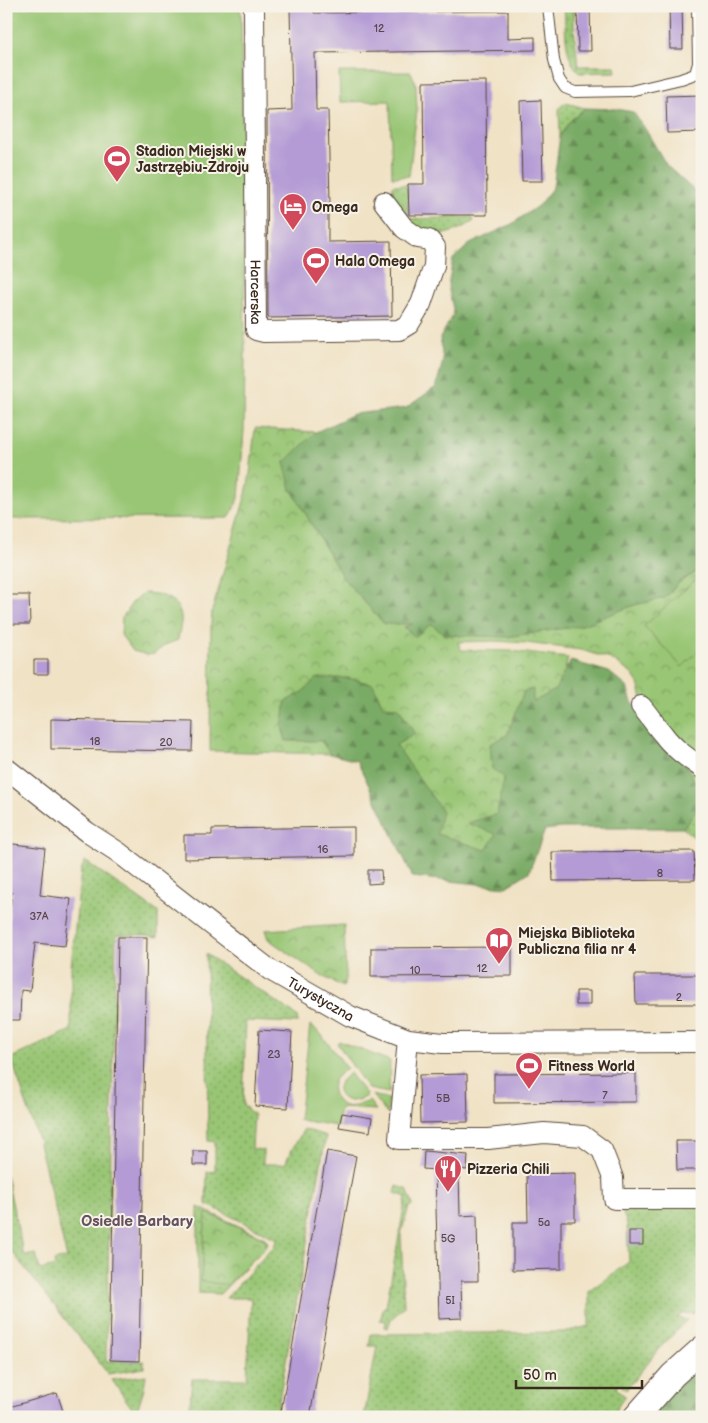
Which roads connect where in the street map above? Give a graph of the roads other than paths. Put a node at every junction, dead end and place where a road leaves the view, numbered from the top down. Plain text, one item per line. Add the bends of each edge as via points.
1 (254, 6) edge
2 (548, 6) edge
3 (697, 6) edge
4 (384, 202) dead end
5 (641, 706) dead end
6 (6, 768) edge
7 (702, 768) edge
8 (408, 1039) junction
9 (702, 1042) edge
10 (702, 1199) edge
11 (702, 1349) edge
12 (636, 1417) edge

1 - 4 street, Harcerska via 256,330 399,330 410,324 421,304 434,266 434,247 429,240 418,238 404,228
2 - 3 lane via 559,79 565,88 575,92 630,91 695,74 698,63
5 - 7 street via 664,736
6 - 8 street, Turystyczna via 270,970 350,1016
8 - 9 street, Turystyczna via 442,1043
8 - 10 street via 399,1139 488,1140 544,1133 583,1136 602,1150 613,1178 614,1199
11 - 12 street via 673,1375

